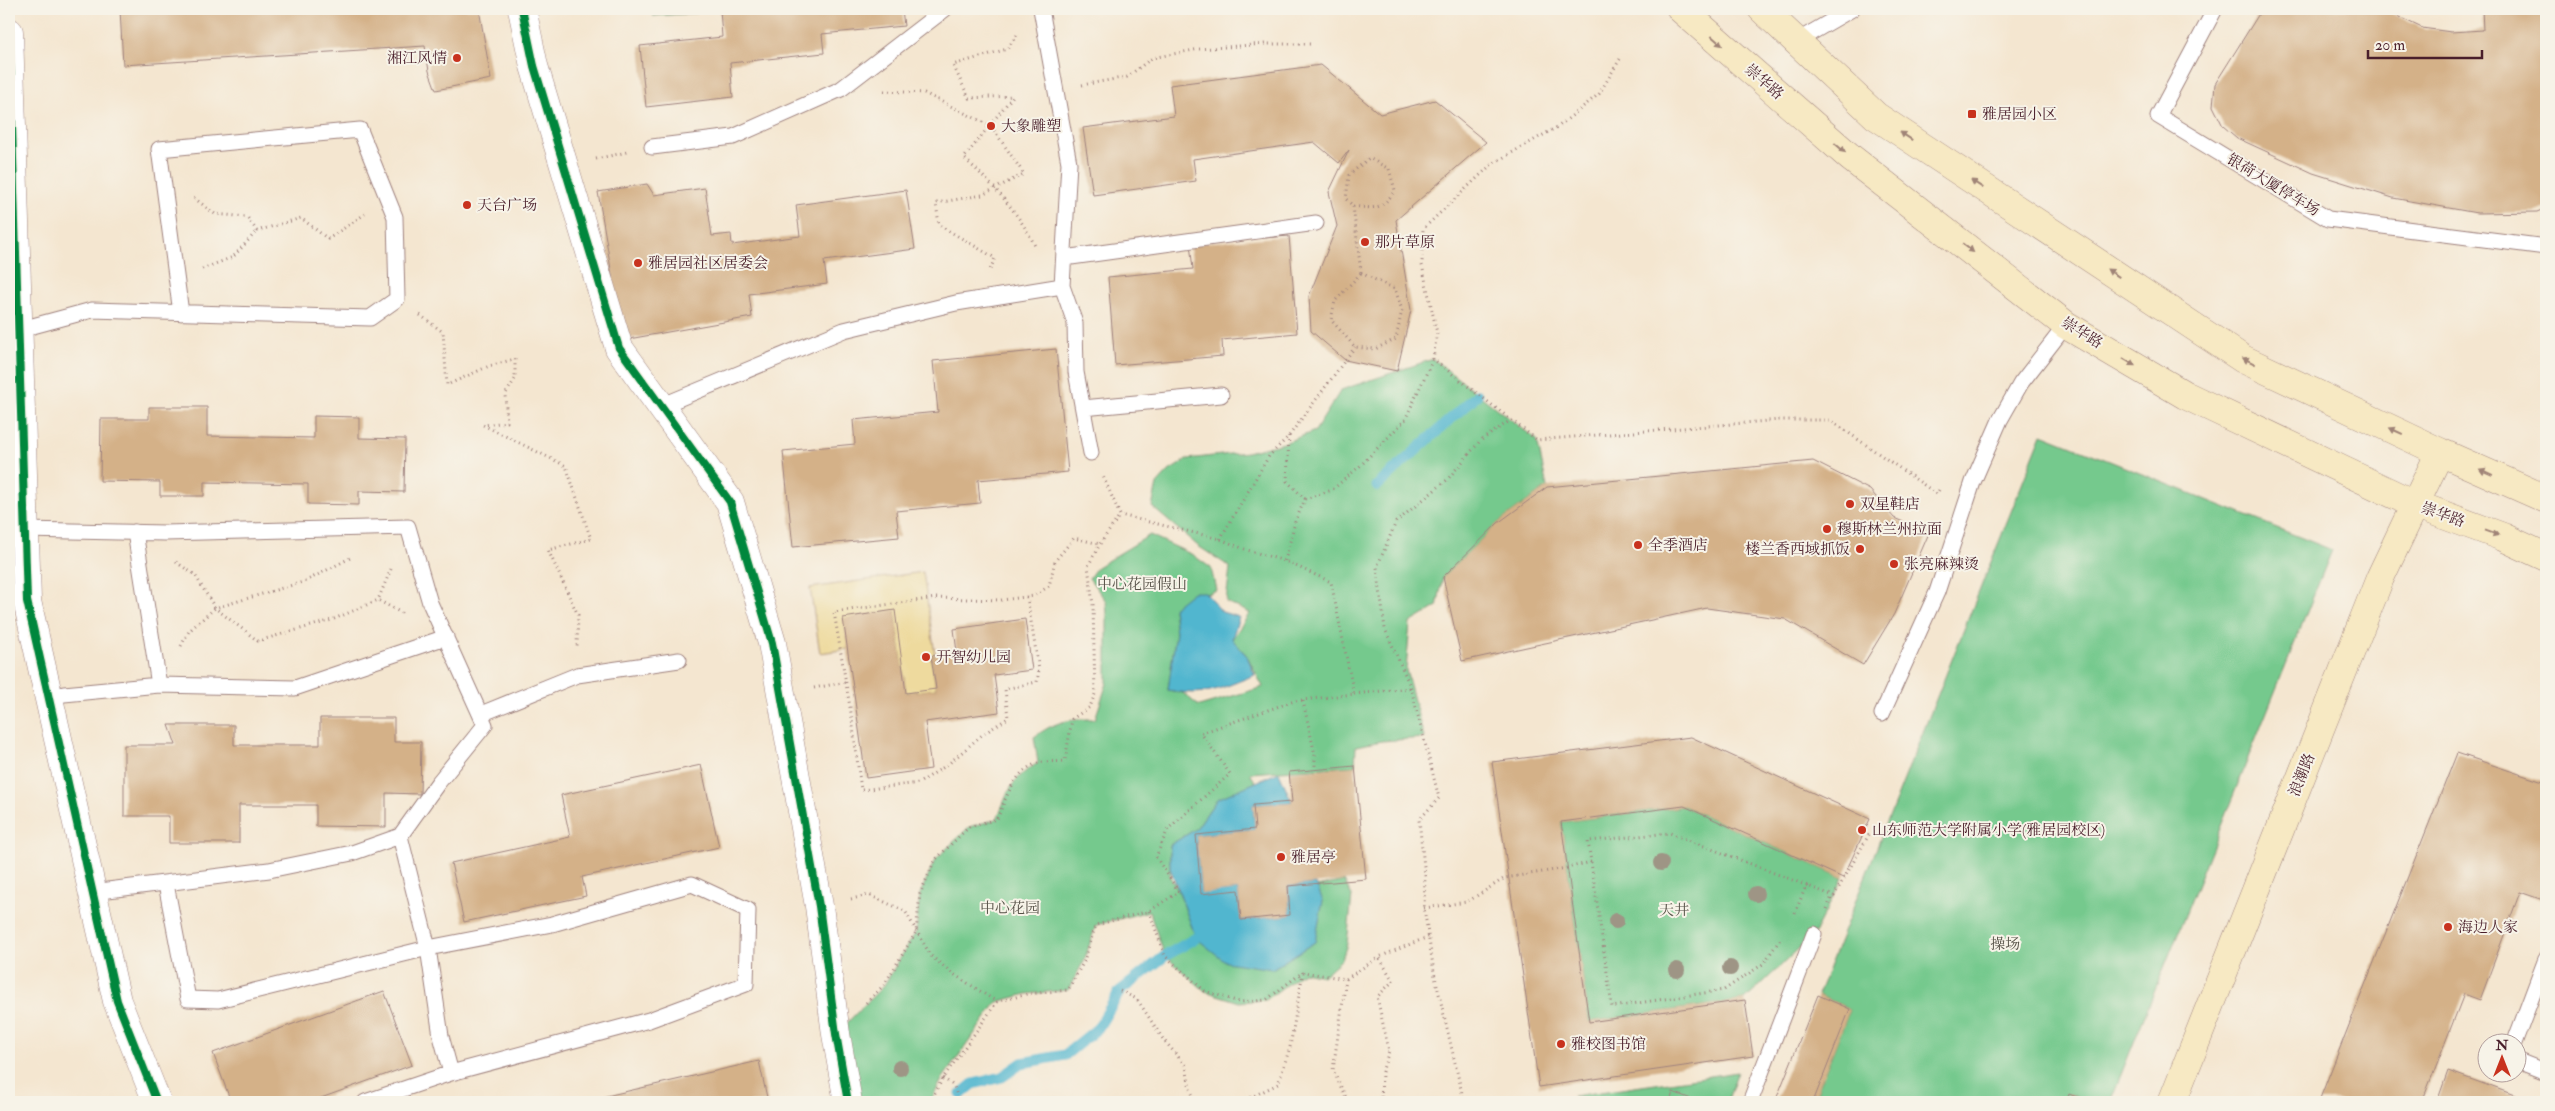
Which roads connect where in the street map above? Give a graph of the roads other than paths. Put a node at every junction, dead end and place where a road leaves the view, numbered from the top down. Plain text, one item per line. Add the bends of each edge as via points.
1 (522, 9) edge
2 (945, 9) edge
3 (1041, 9) edge
4 (1681, 9) edge
5 (1762, 9) edge
6 (1852, 9) edge
7 (2215, 9) edge
8 (9, 32) edge
9 (1798, 41) junction
10 (652, 147) road end
11 (1316, 223) dead end
12 (2546, 247) edge
13 (1064, 258) junction
14 (1062, 286) junction
15 (181, 312) junction
16 (2066, 324) junction
17 (18, 330) junction
18 (1221, 395) dead end
19 (661, 406) junction
20 (1083, 408) junction
21 (2440, 452) junction
22 (1092, 453) road end
23 (2546, 499) edge
24 (2414, 504) junction
25 (25, 530) junction
26 (135, 532) junction
27 (2546, 557) edge
28 (446, 638) junction
29 (679, 660) dead end
30 (159, 686) junction
31 (49, 698) junction
32 (481, 714) junction
33 (1882, 714) dead end
34 (400, 836) junction
35 (166, 884) junction
36 (92, 892) junction
37 (1814, 934) road end
38 (428, 948) junction
39 (2546, 960) edge
40 (2518, 1034) edge
41 (2528, 1065) edge
42 (2546, 1072) edge
43 (450, 1074) junction
44 (158, 1102) edge
45 (365, 1102) edge
46 (848, 1102) edge
47 (1750, 1102) edge
48 (2172, 1102) edge

1 - 19 street via 534,66 619,348
2 - 10 lane via 841,88 733,137
3 - 13 lane via 1069,163
4 -> 16 main road, 崇华路 via 1851,158
5 - 9 main road
6 - 9 lane
7 - 12 lane, 银荷大厦停车场 via 2158,116 2328,218
8 - 17 street
21 -> 9 main road via 2243,359 1876,116
11 - 13 lane
13 - 14 lane
14 - 19 lane via 977,299 844,330
14 - 20 lane via 1075,323 1076,372
15 - 15 lane via 159,149 360,130 395,217 397,299 370,318
15 - 17 lane via 92,310
16 -> 24 main road, 崇华路 via 2185,395
16 - 33 lane via 2021,383 2000,420 1973,482 1937,592
17 - 25 street
18 - 20 lane
19 - 46 street via 730,502 772,643 819,906
20 - 22 lane
23 -> 21 main road
21 - 24 main road, 浪潮路
24 -> 27 main road, 崇华路 via 2504,537
24 - 48 main road, 浪潮路 via 2380,578
25 - 26 lane
25 - 31 street via 27,601
26 - 28 lane via 408,527 430,603
26 - 30 lane
28 - 30 lane via 295,688
28 - 32 lane
29 - 32 lane via 577,675
30 - 31 lane
31 - 36 street
32 - 34 lane via 485,725
34 - 35 lane via 352,853 269,870
34 - 38 lane
35 - 36 lane
35 - 38 lane via 188,999 218,1000
36 - 44 street via 117,1001
37 - 47 lane
38 - 43 lane
38 - 43 lane via 552,924 692,884 748,910 746,984 649,1020
39 - 40 lane
41 - 42 lane
43 - 45 lane

